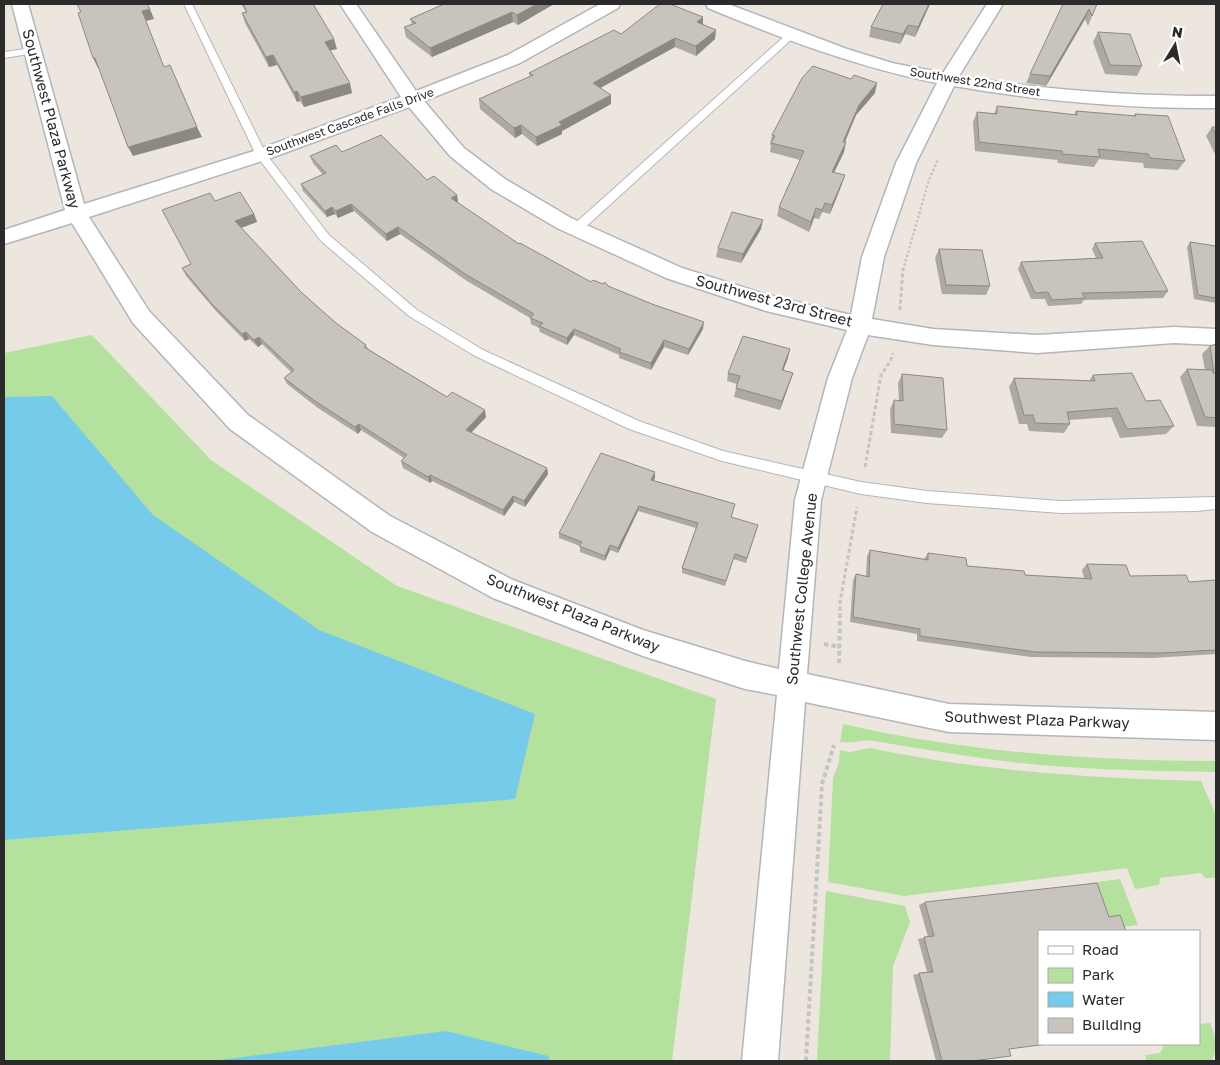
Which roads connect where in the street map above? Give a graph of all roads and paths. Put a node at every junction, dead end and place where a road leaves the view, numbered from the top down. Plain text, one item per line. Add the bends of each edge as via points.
1 (20, 4) edge
2 (188, 4) edge
3 (348, 4) edge
4 (612, 4) edge
5 (714, 4) edge
6 (995, 4) edge
7 (790, 36) junction
8 (32, 51) junction
9 (4, 55) edge
10 (948, 80) junction
11 (412, 100) junction
12 (1216, 102) edge
13 (261, 155) junction
14 (76, 213) junction
15 (576, 229) junction
16 (4, 237) edge
17 (860, 325) junction
18 (1216, 337) edge
19 (814, 477) junction
20 (1216, 503) edge
21 (823, 644) dead end
22 (838, 663) dead end
23 (792, 685) junction
24 (1216, 726) edge
25 (834, 745) dead end
26 (760, 1061) edge
27 (806, 1061) edge

1 - 8 street, Southwest Plaza Parkway
2 - 13 lane
3 - 11 street, Southwest 23rd Street
4 - 11 street, Southwest Cascade Falls Drive via 514,59
5 - 7 street, Southwest 22nd Street
6 - 10 street, Southwest College Avenue
7 - 10 street, Southwest 22nd Street via 859,59
7 - 15 lane
8 - 9 lane
8 - 14 street, Southwest Plaza Parkway
10 - 12 street, Southwest 22nd Street via 1088,97
10 - 17 street, Southwest College Avenue via 906,163 873,257
11 - 13 street, Southwest Cascade Falls Drive
11 - 15 street, Southwest 23rd Street via 458,152 498,184
13 - 14 street, Southwest Cascade Falls Drive
13 - 19 lane via 325,238 413,313 479,353 634,425 722,456
14 - 16 street, Southwest Cascade Falls Drive
14 - 23 street, Southwest Plaza Parkway via 141,317 239,422 380,524 503,589 643,643 745,675
15 - 17 street, Southwest 23rd Street via 674,274 766,303
17 - 18 street, Southwest 23rd Street via 933,337 1037,344 1174,335
17 - 19 street, Southwest College Avenue via 840,378
19 - 20 lane via 928,498 1061,507
19 - 23 street, Southwest College Avenue via 808,500
21 - 22 path via 840,647
23 - 24 street, Southwest Plaza Parkway via 948,718
23 - 26 street, Southwest College Avenue
25 - 27 path via 822,784

